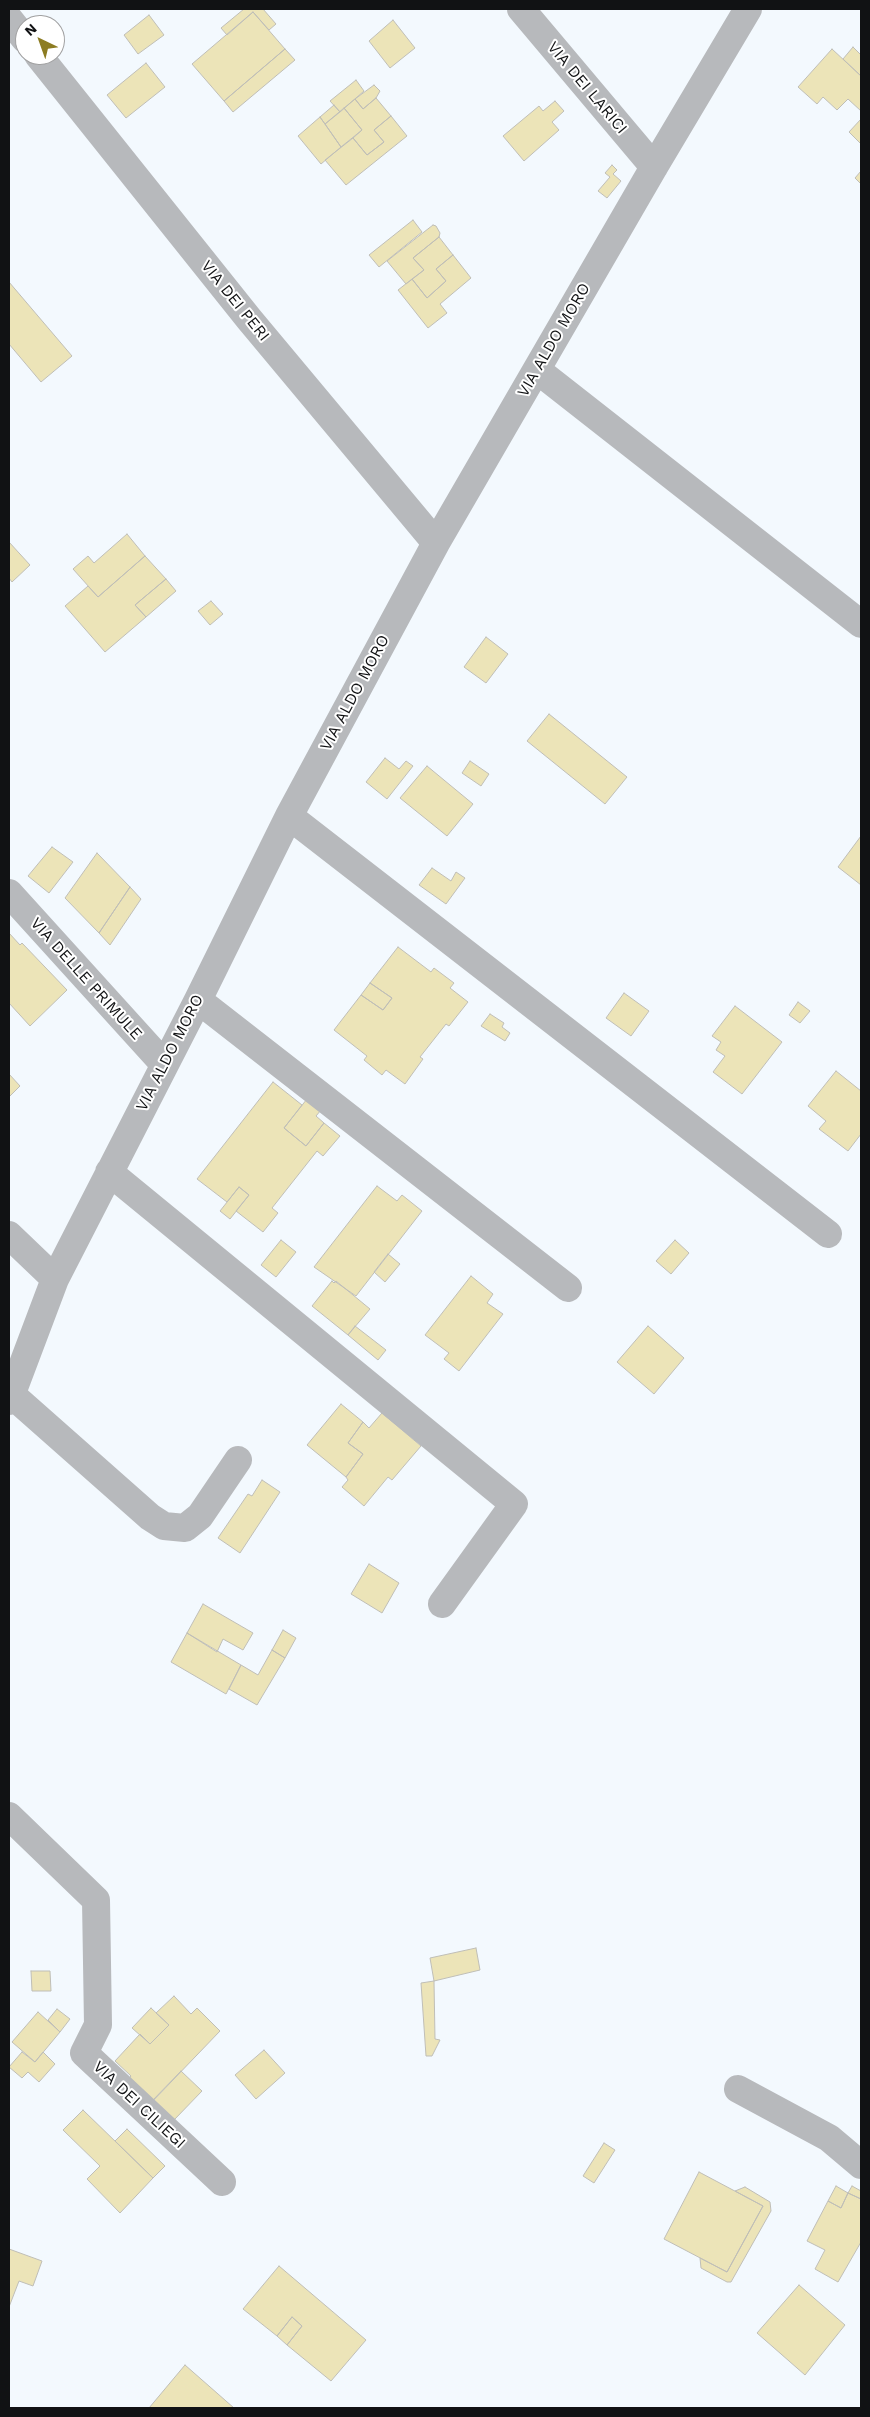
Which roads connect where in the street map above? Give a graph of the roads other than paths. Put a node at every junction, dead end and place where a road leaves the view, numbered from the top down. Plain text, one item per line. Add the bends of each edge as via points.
1 (521, 9) edge
2 (748, 9) edge
3 (46, 65) edge
4 (654, 167) junction
5 (538, 370) junction
6 (436, 543) junction
7 (861, 624) edge
8 (289, 816) junction
9 (9, 893) edge
10 (198, 1000) junction
11 (164, 1064) junction
12 (109, 1172) junction
13 (828, 1234) dead end
14 (9, 1235) edge
15 (55, 1279) junction
16 (568, 1288) dead end
17 (10, 1398) edge
18 (238, 1460) dead end
19 (442, 1604) dead end
20 (9, 1816) edge
21 (738, 2089) dead end
22 (861, 2165) edge
23 (222, 2182) dead end

1 - 4 street, VIA DEI LARICI
2 - 4 street, VIA ALDO MORO
3 - 6 street, VIA DEI PERI via 249,319
4 - 5 street, VIA ALDO MORO
5 - 6 street, VIA ALDO MORO
5 - 7 street
6 - 8 street, VIA ALDO MORO
8 - 10 street, VIA ALDO MORO
8 - 13 street
9 - 11 street, VIA DELLE PRIMULE
10 - 11 street, VIA ALDO MORO
10 - 16 street
11 - 12 street, VIA ALDO MORO
12 - 15 street, VIA ALDO MORO
12 - 19 street via 514,1504
14 - 15 street
15 - 17 street, VIA ALDO MORO
17 - 18 street via 164,1526 185,1528 200,1516
20 - 23 street, VIA DEI CILIEGI via 96,1900 98,2025 84,2053
21 - 22 street via 829,2138

